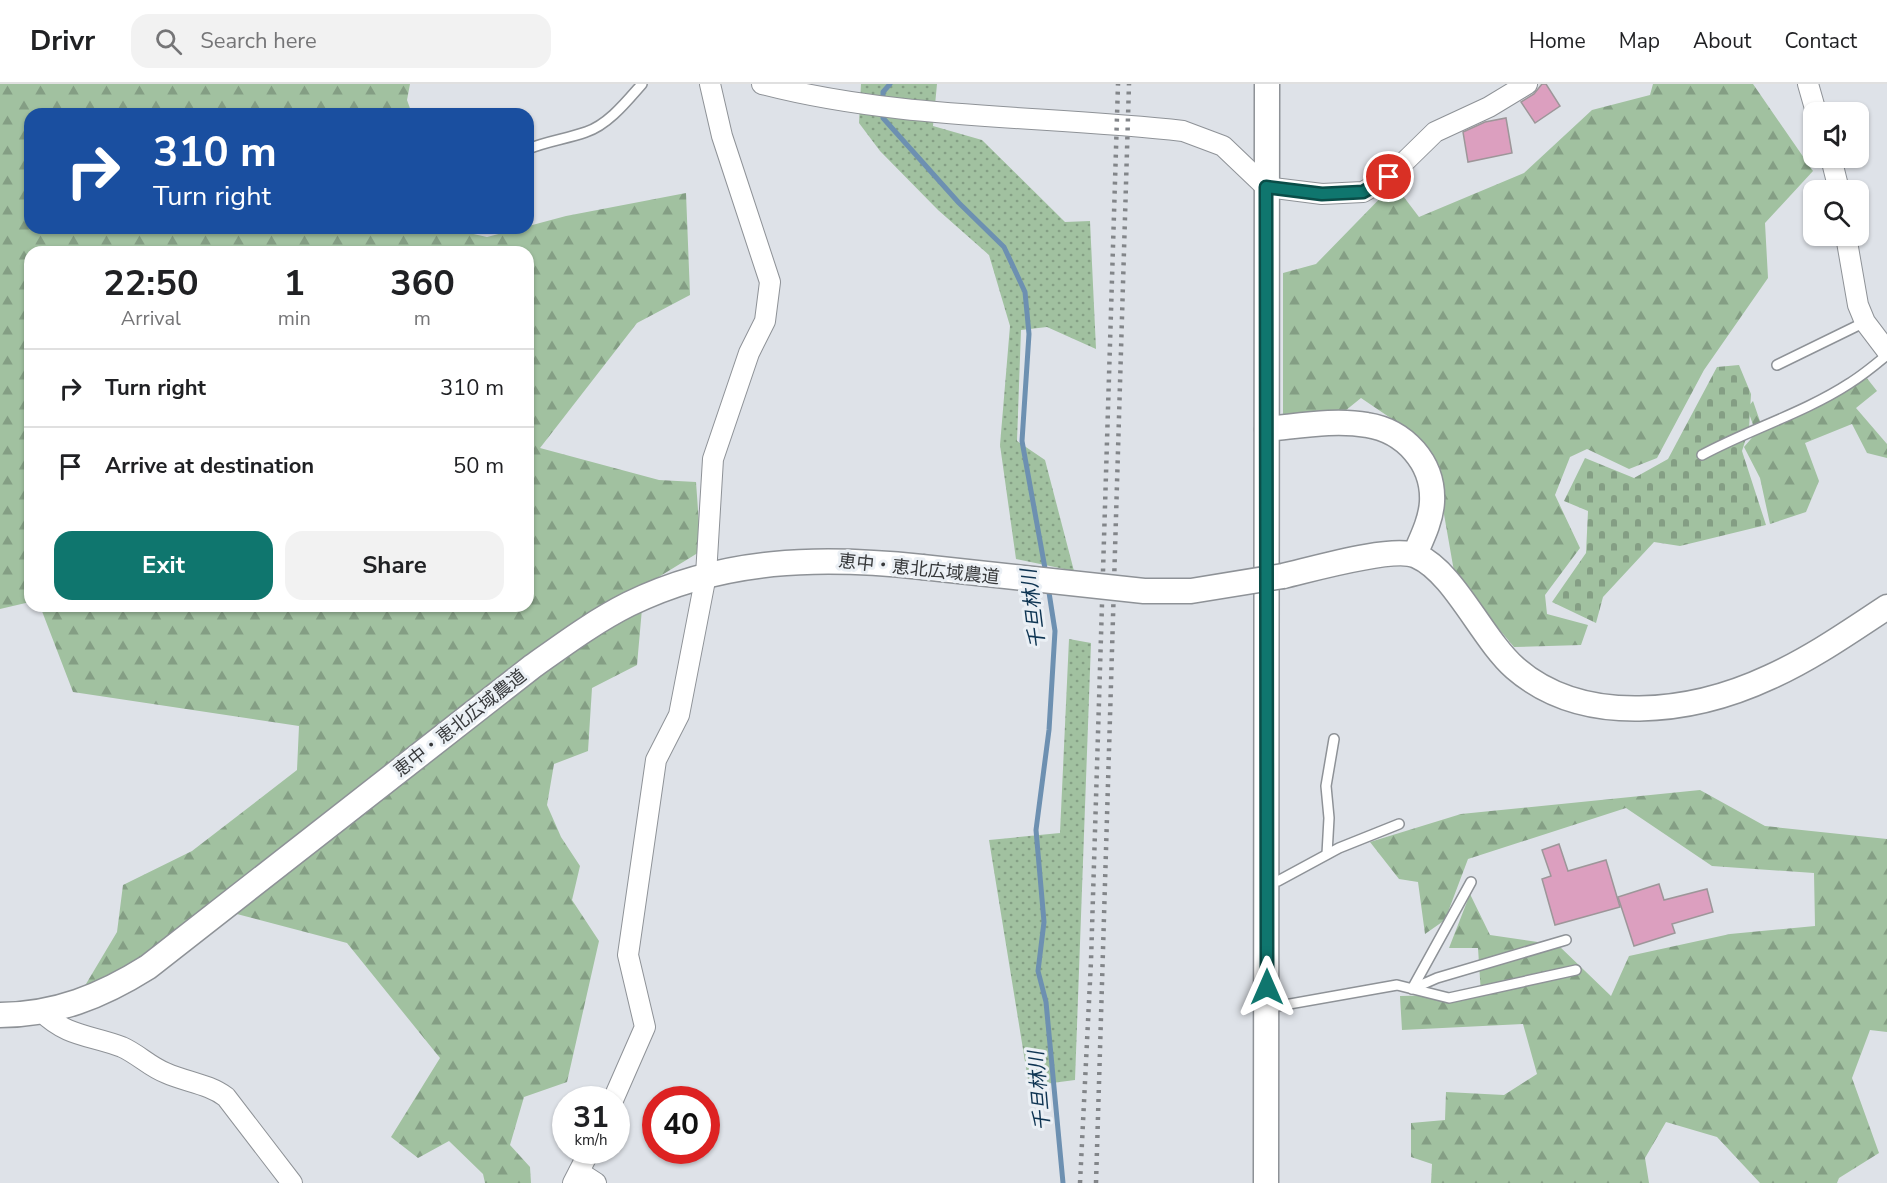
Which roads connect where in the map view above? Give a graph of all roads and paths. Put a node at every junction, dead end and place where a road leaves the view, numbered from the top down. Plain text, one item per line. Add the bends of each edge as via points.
1 (642, 84) edge
2 (710, 84) edge
3 (762, 84) edge
4 (1267, 84) edge
5 (1527, 84) edge
6 (1808, 84) edge
7 (1813, 102) edge
8 (534, 146) edge
9 (1266, 187) junction
10 (1848, 246) edge
11 (1865, 322) junction
12 (1887, 353) edge
13 (1777, 365) dead end
14 (1267, 429) junction
15 (1702, 454) dead end
16 (1415, 554) junction
17 (706, 575) junction
18 (1887, 607) edge
19 (1334, 739) dead end
20 (1399, 824) dead end
21 (1327, 854) junction
22 (1267, 881) junction
23 (1471, 882) dead end
24 (1566, 940) dead end
25 (1576, 970) dead end
26 (1412, 989) junction
27 (1267, 1008) junction
28 (42, 1012) junction
29 (0, 1015) edge
30 (619, 1086) edge
31 (576, 1177) edge
32 (292, 1183) edge
33 (596, 1183) edge
34 (1266, 1183) edge

1 - 8 lane via 604,122 587,132
2 - 17 street via 722,136 770,282 765,321 749,353 714,459
3 - 9 street via 818,99 907,110 1184,131 1223,146
4 - 9 street
5 - 9 street via 1435,132 1389,177 1363,192 1322,194
6 - 7 street
9 - 14 street
10 - 11 street via 1858,305
11 - 12 street
11 - 13 lane
12 - 15 lane via 1849,384
14 - 16 street via 1340,423 1368,425 1405,441 1425,466 1432,501
14 - 22 street
16 - 17 street, 恵中・恵北広域農道, bridge via 1382,554 1191,591 1144,591 863,561 768,562
16 - 18 street via 1435,567 1515,668 1547,689 1581,702 1610,707 1683,705 1750,686 1824,649
17 - 28 street, 恵中・恵北広域農道 via 668,587 588,627 148,967 98,995
17 - 30 street via 679,715 656,760 628,955 645,1027
19 - 21 lane via 1326,786
20 - 21 lane
21 - 22 lane via 1278,881
22 - 27 street
23 - 26 lane
24 - 26 lane
25 - 26 lane via 1449,998
26 - 27 lane via 1397,985
27 - 34 street
28 - 29 street, 恵中・恵北広域農道
28 - 32 street via 55,1025 75,1035 120,1047 164,1073 218,1091
31 - 33 street

